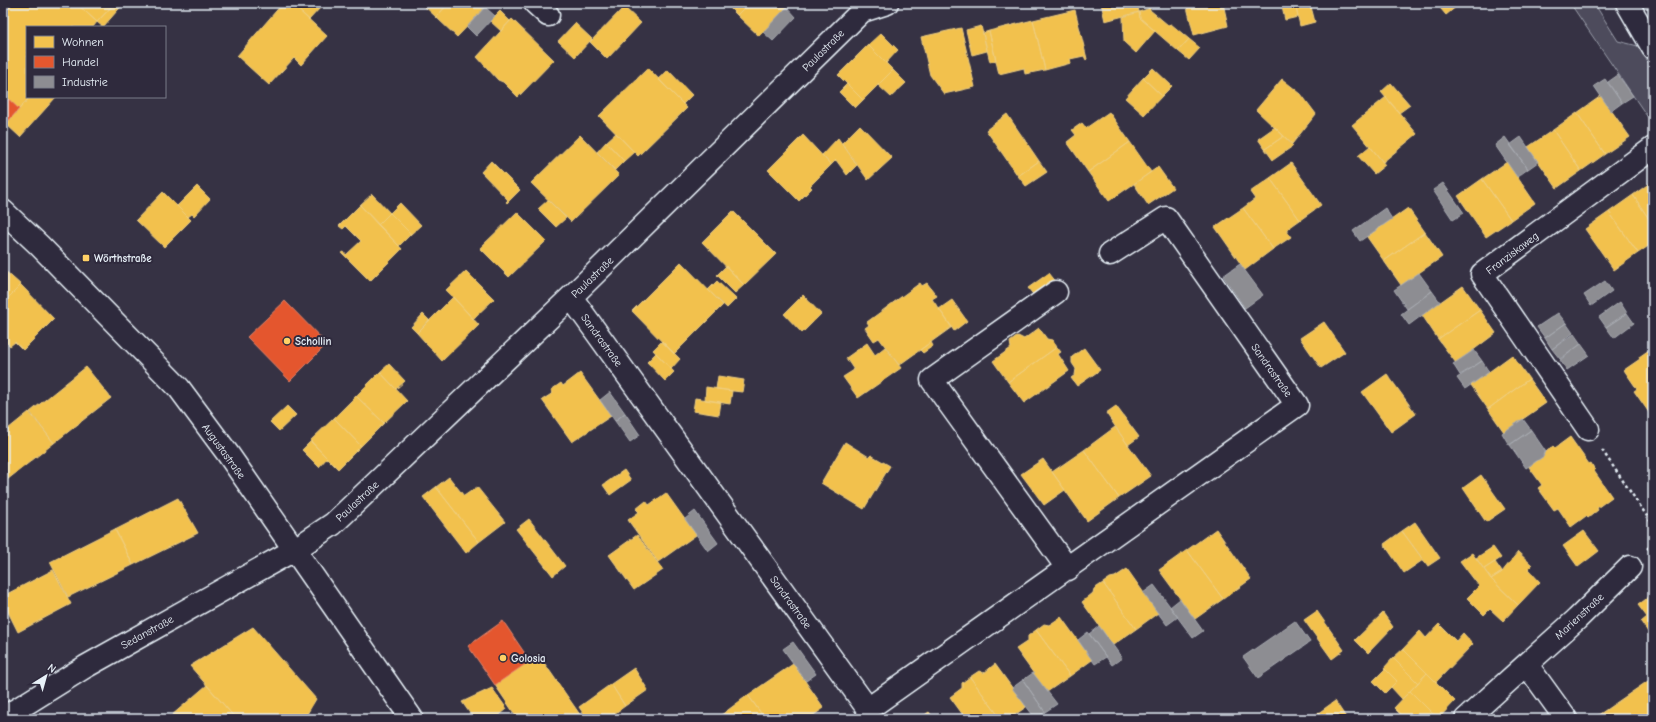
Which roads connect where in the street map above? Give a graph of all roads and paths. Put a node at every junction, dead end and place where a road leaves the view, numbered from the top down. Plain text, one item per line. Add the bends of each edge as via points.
1 (887, 3) edge
2 (1627, 3) edge
3 (858, 7) edge
4 (1653, 48) edge
5 (1653, 148) edge
6 (3, 211) edge
7 (1110, 254) dead end
8 (1056, 292) dead end
9 (571, 298) junction
10 (1588, 430) joint
11 (1653, 525) edge
12 (294, 550) junction
13 (1630, 567) dead end
14 (1068, 569) junction
15 (1527, 665) junction
16 (3, 718) edge
17 (412, 719) edge
18 (1466, 719) edge
19 (1566, 719) edge

1 - 3 street, Paulastraße
2 - 4 street
3 - 9 street, Paulastraße
5 - 10 street, Franziskaweg via 1482,274
6 - 12 street, Augustastraße via 179,388
7 - 14 street, Sandrastraße via 1166,218 1296,405
8 - 14 street via 932,380
9 - 12 street, Paulastraße via 332,524
9 - 14 street, Sandrastraße via 868,709
10 - 11 path
12 - 16 street, Sedanstraße via 85,667
12 - 17 street, Augustastraße
13 - 15 street, Marienstraße
15 - 18 street, Marienstraße
15 - 19 street

